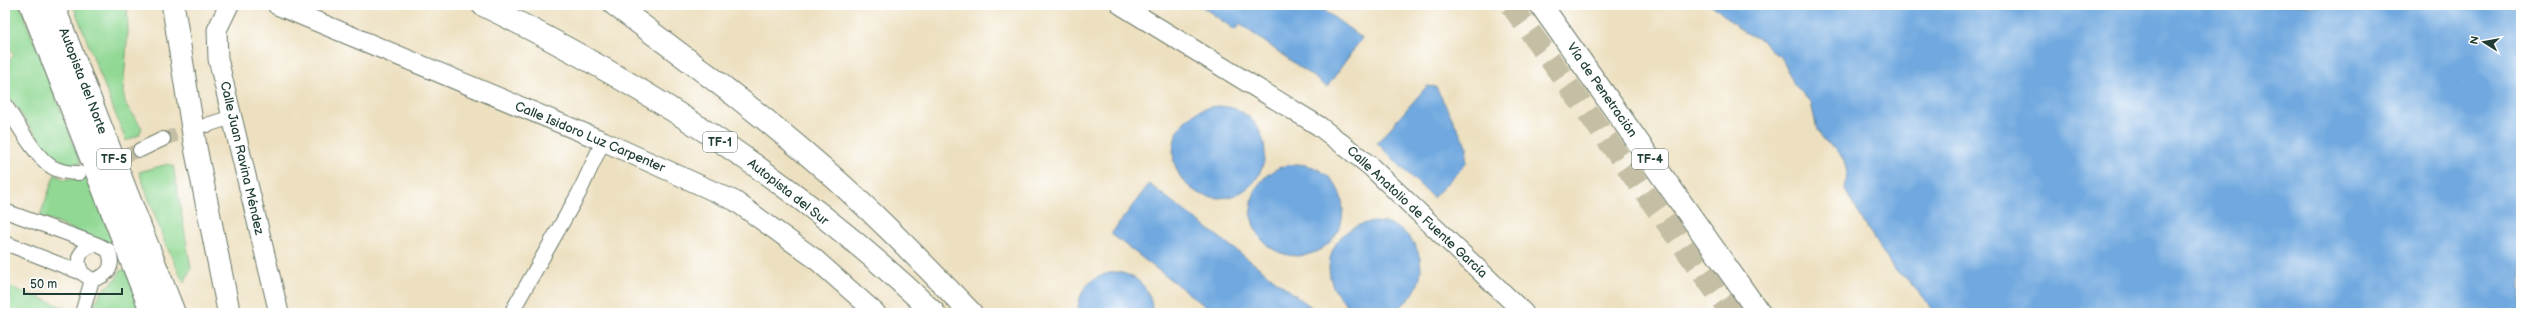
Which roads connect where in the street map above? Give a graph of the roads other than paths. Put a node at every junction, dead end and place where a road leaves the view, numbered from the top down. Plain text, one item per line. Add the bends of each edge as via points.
1 (31, 5) edge
2 (53, 5) edge
3 (173, 5) edge
4 (229, 5) edge
5 (277, 5) edge
6 (483, 5) edge
7 (615, 5) edge
8 (1121, 5) edge
9 (1541, 5) edge
10 (5, 105) edge
11 (232, 117) junction
12 (10, 124) edge
13 (208, 125) tunnel mouth
14 (163, 139) tunnel mouth
15 (604, 141) junction
16 (140, 150) tunnel mouth
17 (79, 173) dead end
18 (5, 211) edge
19 (5, 243) edge
20 (96, 244) junction
21 (87, 276) junction
22 (82, 313) edge
23 (152, 313) edge
24 (174, 313) edge
25 (229, 313) edge
26 (279, 313) edge
27 (511, 313) edge
28 (876, 313) edge
29 (934, 313) edge
30 (971, 313) edge
31 (1524, 313) edge
32 (1759, 313) edge

1 - 23 highway
2 - 24 highway, Autopista del Norte / TF-5
3 - 25 highway via 196,150
4 - 11 street, Calle Juan Ravina Méndez via 217,30 218,59
5 - 15 street, Calle Isidoro Luz Carpenter
6 - 29 highway, Autopista del Sur / TF-1 via 539,32 672,108 777,181
7 - 30 highway via 713,78 808,155 895,234
8 - 31 street, Calle Anatolio de Fuente García via 1319,126 1369,165
9 - 32 highway, Vía de Penetración / TF-4
10 - 12 street
11 - 13 street
11 - 26 street, Calle Juan Ravina Méndez
12 - 17 street via 52,167 67,173
14 - 16 street
15 - 27 street via 579,193
15 - 28 street, Calle Isidoro Luz Carpenter via 735,201 814,258
18 - 20 street
19 - 21 street
20 - 21 street via 86,247 79,254 78,266
20 - 21 street via 108,250 112,260 110,271 102,277
21 - 22 street

